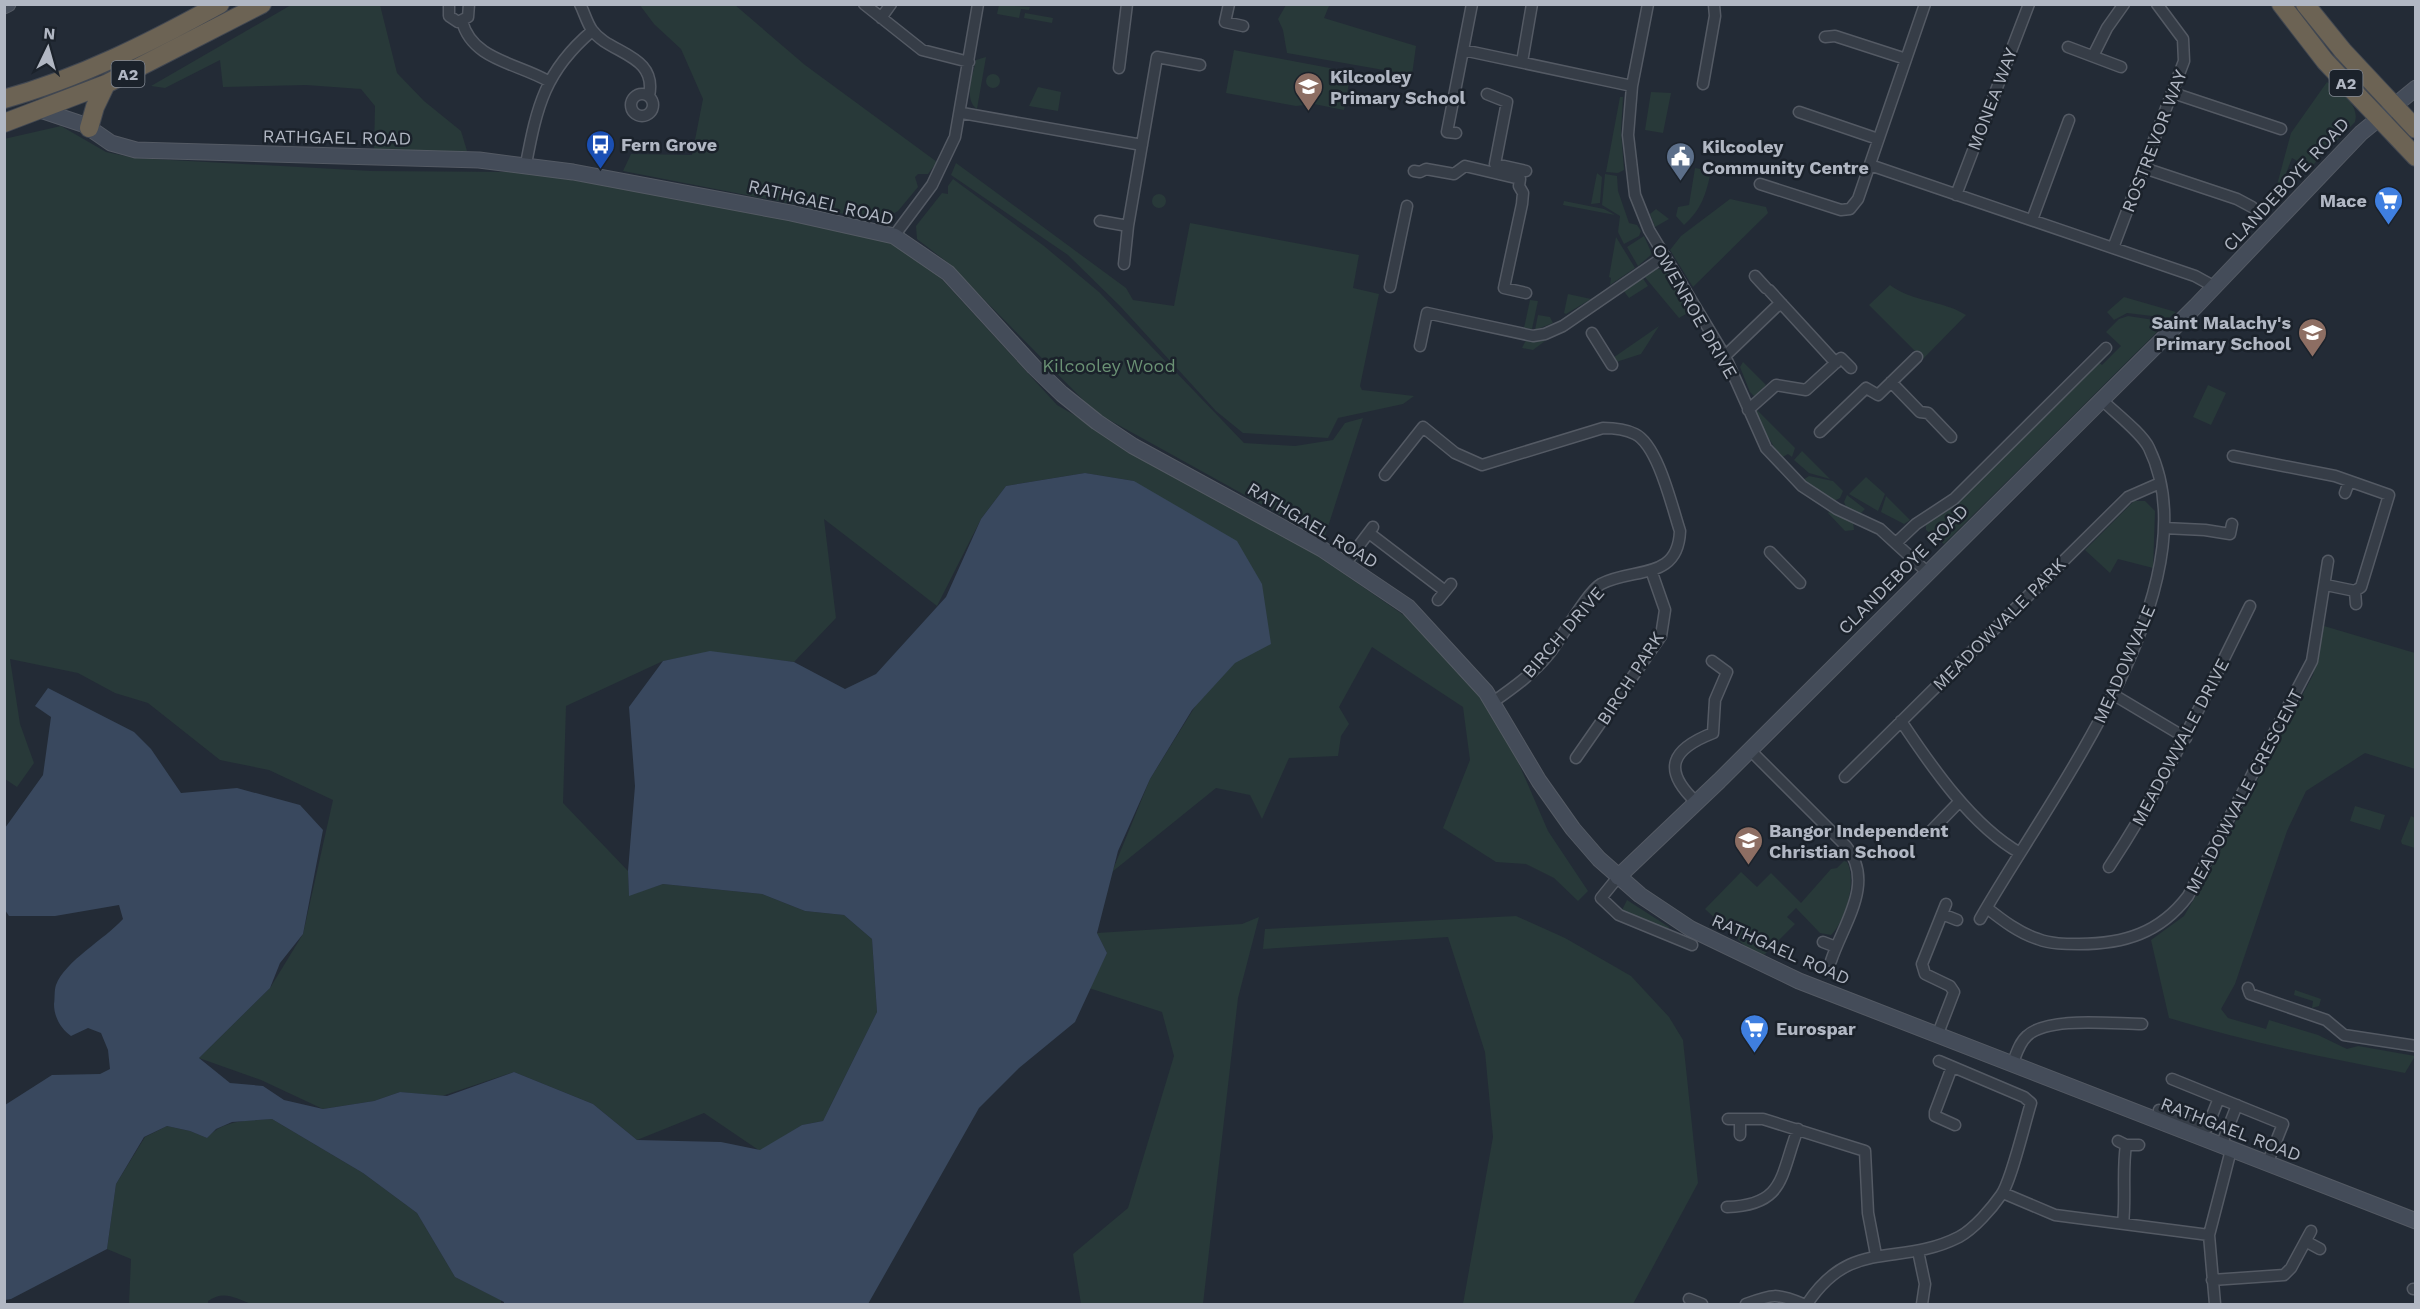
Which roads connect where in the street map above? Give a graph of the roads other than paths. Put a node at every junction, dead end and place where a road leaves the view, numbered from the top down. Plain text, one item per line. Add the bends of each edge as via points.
1 (220, 4) edge
2 (262, 4) edge
3 (449, 4) edge
4 (469, 4) edge
5 (580, 4) edge
6 (864, 4) edge
7 (891, 4) edge
8 (978, 4) edge
9 (1127, 4) edge
10 (1229, 4) edge
11 (1472, 4) edge
12 (1532, 4) edge
13 (1648, 4) edge
14 (1709, 4) edge
15 (1719, 4) edge
16 (1925, 4) edge
17 (2029, 4) edge
18 (2124, 4) edge
19 (2157, 4) edge
20 (2281, 4) edge
21 (2298, 4) edge
22 (2305, 4) edge
23 (1714, 5) edge
24 (881, 18) junction
25 (462, 21) junction
26 (1243, 26) dead end
27 (592, 31) junction
28 (1825, 37) dead end
29 (2068, 47) dead end
30 (1463, 50) junction
31 (2093, 56) junction
32 (1906, 59) junction
33 (969, 62) junction
34 (1522, 62) junction
35 (1200, 65) dead end
36 (2121, 67) dead end
37 (1119, 68) dead end
38 (548, 81) junction
39 (61, 82) junction
40 (106, 84) junction
41 (1703, 84) dead end
42 (1632, 86) junction
43 (2415, 88) edge
44 (2173, 93) junction
45 (1487, 94) dead end
46 (649, 96) dead end
47 (4, 99) edge
48 (71, 99) junction
49 (43, 111) junction
50 (1799, 112) dead end
51 (2386, 112) junction
52 (962, 113) junction
53 (2069, 120) dead end
54 (4, 123) edge
55 (87, 126) junction
56 (2281, 129) dead end
57 (2415, 129) edge
58 (1456, 133) dead end
59 (1878, 139) junction
60 (2415, 143) edge
61 (1142, 145) junction
62 (2415, 157) edge
63 (526, 164) junction
64 (1870, 165) junction
65 (2144, 168) junction
66 (1414, 171) dead end
67 (1526, 171) dead end
68 (1760, 184) dead end
69 (1956, 195) junction
70 (1407, 206) dead end
71 (2252, 207) dead end
72 (2032, 220) junction
73 (1100, 221) dead end
74 (1128, 226) junction
75 (894, 236) junction
76 (2113, 248) junction
77 (1665, 256) junction
78 (1124, 264) dead end
79 (1755, 276) dead end
80 (1390, 287) dead end
81 (2215, 287) junction
82 (1526, 293) dead end
83 (1782, 304) junction
84 (1592, 333) dead end
85 (1420, 346) dead end
86 (2106, 348) dead end
87 (1725, 356) junction
88 (1917, 357) dead end
89 (1836, 363) junction
90 (1612, 365) dead end
91 (1851, 368) dead end
92 (1891, 382) junction
93 (2102, 400) junction
94 (1748, 410) junction
95 (1820, 432) dead end
96 (1950, 433) dead end
97 (2233, 456) dead end
98 (1385, 475) dead end
99 (2349, 482) junction
100 (2160, 483) junction
101 (2345, 494) dead end
102 (2232, 524) dead end
103 (2164, 528) junction
104 (1897, 542) junction
105 (1770, 552) dead end
106 (1345, 564) junction
107 (2323, 566) dead end
108 (1651, 570) junction
109 (1928, 572) junction
110 (1800, 583) dead end
111 (2326, 585) junction
112 (1445, 591) dead end
113 (2355, 591) junction
114 (2356, 604) dead end
115 (2245, 610) dead end
116 (1712, 662) dead end
117 (2114, 695) junction
118 (1493, 702) junction
119 (1901, 721) junction
120 (2186, 738) junction
121 (1583, 748) junction
122 (1750, 750) junction
123 (1592, 756) dead end
124 (1576, 758) dead end
125 (1845, 777) dead end
126 (1960, 801) junction
127 (1696, 802) junction
128 (1929, 833) dead end
129 (2020, 853) junction
130 (2109, 867) dead end
131 (1618, 877) junction
132 (1987, 908) junction
133 (1980, 919) dead end
134 (1957, 920) dead end
135 (1823, 942) dead end
136 (1692, 945) dead end
137 (1836, 947) junction
138 (1831, 961) dead end
139 (2248, 988) dead end
140 (2142, 1024) dead end
141 (1937, 1035) junction
142 (2415, 1046) edge
143 (1939, 1061) dead end
144 (2012, 1065) junction
145 (1952, 1067) junction
146 (2172, 1078) dead end
147 (2219, 1098) junction
148 (2236, 1105) junction
149 (2159, 1110) dead end
150 (1728, 1119) dead end
151 (1740, 1120) junction
152 (1955, 1125) dead end
153 (1798, 1129) junction
154 (1740, 1135) dead end
155 (2139, 1145) dead end
156 (2226, 1148) junction
157 (2267, 1164) junction
158 (2003, 1193) junction
159 (1727, 1207) dead end
160 (1744, 1207) junction
161 (1744, 1219) dead end
162 (2415, 1221) edge
163 (2123, 1224) junction
164 (2311, 1231) dead end
165 (2209, 1235) junction
166 (2307, 1242) junction
167 (2320, 1248) dead end
168 (1918, 1251) junction
169 (1876, 1255) junction
170 (2212, 1280) junction
171 (1703, 1291) dead end
172 (1696, 1302) edge
173 (1746, 1305) edge
174 (1803, 1305) edge
175 (1808, 1305) edge
176 (1922, 1305) edge
177 (2215, 1305) edge

1 - 39 highway, A2
2 - 40 highway, A2
3 - 25 street via 447,12 451,19
4 - 25 street via 470,14
5 - 27 street
6 - 24 street
7 - 24 street
8 - 33 street
9 - 37 street
10 - 26 street via 1225,22
11 - 30 street
12 - 34 street
13 - 42 street, OWENROE DRIVE
14 - 23 street
15 - 23 street
16 - 32 street
17 - 69 street, MONEA WAY
18 - 31 street
19 - 44 street, ROSTREVOR WAY via 2183,39 2185,52
20 - 51 highway, A2 via 2325,61
21 - 51 highway via 2326,45
22 - 51 highway, A2
23 - 41 street
24 - 33 street via 922,50
25 - 38 street via 466,36 479,51
27 - 38 street
27 - 46 street via 639,62 649,77
28 - 32 street via 1835,36
29 - 31 street
30 - 34 street
30 - 58 street via 1447,132
31 - 36 street
32 - 59 street
33 - 52 street
34 - 42 street
35 - 61 street via 1157,57
38 - 63 street via 537,107
39 - 47 highway, A2
39 - 48 street
40 - 48 highway, A2
40 - 55 highway
42 - 77 street, OWENROE DRIVE via 1628,135 1635,195
43 - 51 street, CLANDEBOYE ROAD
44 - 56 street
44 - 65 street, ROSTREVOR WAY
45 - 67 street via 1511,102 1495,164
48 - 49 highway, A2
48 - 55 street
49 - 54 highway, A2
49 - 55 street, RATHGAEL ROAD
50 - 59 street
51 - 57 highway, A2
51 - 60 highway
51 - 62 highway, A2
51 - 81 street, CLANDEBOYE ROAD via 2361,133
52 - 61 street
52 - 75 street via 945,163
53 - 72 street
55 - 63 street, RATHGAEL ROAD via 111,143 136,150
59 - 64 street
61 - 74 street
63 - 75 street, RATHGAEL ROAD
64 - 68 street via 1858,200 1850,209 1841,210
64 - 69 street
65 - 71 street
65 - 76 street, ROSTREVOR WAY
66 - 82 street via 1454,174 1465,166 1520,179 1522,204 1504,288
69 - 72 street
70 - 80 street
72 - 76 street
73 - 74 street
74 - 78 street
75 - 106 street, RATHGAEL ROAD via 948,273 1034,368 1097,422
76 - 81 street via 2195,276
77 - 85 street via 1563,326 1545,334 1533,336 1426,313
77 - 87 street, OWENROE DRIVE
79 - 83 street
81 - 93 street, CLANDEBOYE ROAD
83 - 87 street
83 - 89 street
84 - 90 street
86 - 104 street via 1954,499
87 - 94 street, OWENROE DRIVE
88 - 92 street
89 - 91 street via 1841,358
89 - 94 street via 1806,390 1776,386
92 - 95 street via 1878,395 1866,388
92 - 96 street via 1920,412 1928,413
93 - 100 street, MEADOWVALE via 2149,447
93 - 109 street, CLANDEBOYE ROAD
94 - 104 street, OWENROE DRIVE via 1766,448 1802,486
97 - 99 street
98 - 108 street, BIRCH DRIVE via 1423,427 1455,453 1482,465 1603,428 1637,434 1652,453 1680,531 1673,557
99 - 101 street
99 - 113 street via 2389,495 2361,587
100 - 103 street, MEADOWVALE
100 - 119 street, MEADOWVALE PARK via 2128,497
102 - 103 street via 2230,534
103 - 117 street, MEADOWVALE via 2163,560 2156,591
104 - 109 street, OWENROE DRIVE
105 - 110 street
106 - 112 street via 1371,530
106 - 118 street, RATHGAEL ROAD via 1408,607
107 - 111 street, MEADOWVALE CRESCENT
108 - 118 street, BIRCH DRIVE via 1601,585 1547,656
108 - 121 street, BIRCH PARK via 1665,610 1661,636
109 - 122 street, CLANDEBOYE ROAD
111 - 113 street
111 - 132 street, MEADOWVALE CRESCENT via 2312,661 2297,694 2188,896 2174,914 2146,933 2125,940 2073,944 2027,935
113 - 114 street
115 - 120 street, MEADOWVALE DRIVE
116 - 127 street via 1727,672 1714,700 1713,733 1690,742 1681,751 1673,785
117 - 120 street
117 - 129 street, MEADOWVALE
118 - 131 street, RATHGAEL ROAD via 1539,781 1573,829
119 - 125 street, MEADOWVALE PARK
119 - 126 street via 1936,774
120 - 130 street, MEADOWVALE DRIVE
121 - 123 street
121 - 124 street, BIRCH PARK
122 - 127 street, CLANDEBOYE ROAD
122 - 137 street via 1846,846 1857,863 1857,897
126 - 128 street
126 - 129 street
127 - 131 street, CLANDEBOYE ROAD
129 - 132 street, MEADOWVALE
131 - 136 street via 1600,898 1619,915
131 - 141 street, RATHGAEL ROAD via 1691,928 1732,951
132 - 133 street, MEADOWVALE
134 - 141 street via 1944,909 1922,964 1925,974 1954,992
135 - 137 street
137 - 138 street
139 - 142 street via 2250,994 2326,1020 2344,1035
140 - 144 street via 2040,1027 2023,1040
141 - 144 street, RATHGAEL ROAD
143 - 145 street
144 - 156 street, RATHGAEL ROAD
145 - 152 street via 1931,1120
145 - 158 street via 2031,1103
146 - 147 street
147 - 148 street
147 - 149 street via 2207,1128
148 - 156 street
148 - 157 street via 2283,1124
150 - 151 street
151 - 153 street via 1763,1119
151 - 154 street
153 - 160 street via 1778,1187 1761,1202
153 - 169 street via 1865,1151 1868,1213
155 - 163 street via 2122,1143 2126,1200
156 - 157 street, RATHGAEL ROAD
156 - 165 street
157 - 162 street, RATHGAEL ROAD
158 - 163 street via 2055,1215
158 - 168 street via 1961,1236
159 - 160 street
160 - 161 street
163 - 165 street
164 - 166 street
165 - 170 street
166 - 167 street
166 - 170 street via 2284,1275
168 - 169 street
168 - 176 street via 1925,1284
169 - 175 street via 1841,1268 1821,1283
170 - 177 street
171 - 172 street
173 - 174 street via 1771,1295

